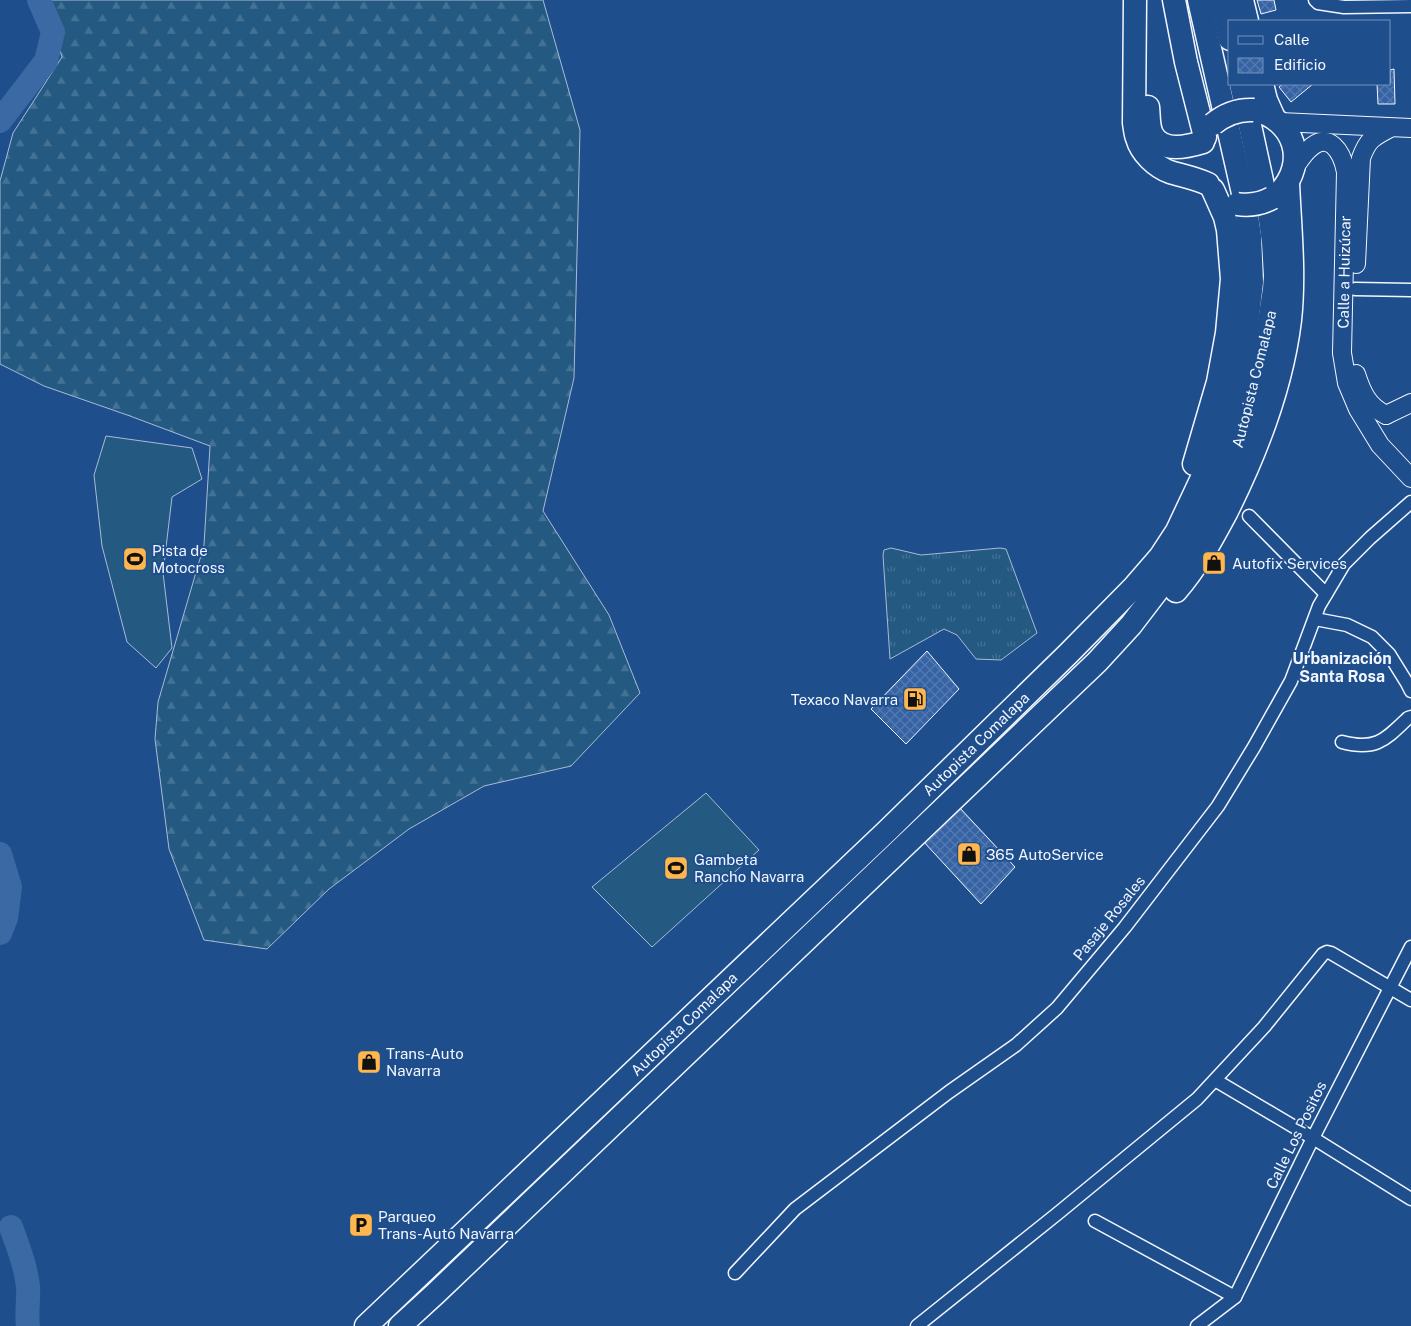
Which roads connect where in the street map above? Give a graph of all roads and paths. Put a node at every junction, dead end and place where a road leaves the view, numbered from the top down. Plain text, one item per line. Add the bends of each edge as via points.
1 (1135, 0) edge
2 (1148, 0) edge
3 (1174, 0) edge
4 (1199, 0) edge
5 (1221, 0) edge
6 (1242, 0) edge
7 (1315, 0) edge
8 (1411, 6) edge
9 (1247, 20) edge
10 (1228, 30) edge
11 (1240, 85) edge
12 (1262, 85) edge
13 (1269, 117) junction
14 (1390, 128) junction
15 (1411, 128) edge
16 (1207, 134) junction
17 (1285, 183) junction
18 (1210, 187) junction
19 (1354, 288) junction
20 (1411, 290) edge
21 (1352, 396) junction
22 (1411, 403) edge
23 (1382, 412) junction
24 (1380, 445) junction
25 (1411, 478) edge
26 (1411, 502) edge
27 (1249, 516) dead end
28 (1326, 594) junction
29 (1315, 619) junction
30 (1068, 654) junction
31 (1097, 662) junction
32 (1411, 691) edge
33 (1411, 717) edge
34 (1342, 742) dead end
35 (1411, 947) edge
36 (1389, 988) junction
37 (1411, 1000) edge
38 (1215, 1080) junction
39 (1312, 1138) junction
40 (1411, 1199) edge
41 (1095, 1221) dead end
42 (735, 1273) dead end
43 (1235, 1297) junction
44 (366, 1326) edge
45 (400, 1326) edge
46 (916, 1326) edge
47 (1197, 1326) edge

1 - 18 highway via 1134,123 1137,139 1145,154 1159,167 1196,178
2 - 16 highway via 1151,134 1161,143 1181,147
3 - 16 highway via 1182,43
4 - 30 highway, Autopista Comalapa via 1241,182 1250,236 1250,305 1241,362 1229,412 1178,531 1134,587
5 - 10 highway
6 - 9 highway
7 - 8 street via 1344,7
11 - 31 highway, Autopista Comalapa via 1269,213 1275,276 1266,340 1250,406 1220,490 1180,561 1131,625
12 - 13 highway
13 - 14 street
13 - 16 highway, bridge via 1246,109 1232,112 1219,119
13 - 17 highway via 1289,134 1294,147 1295,155
14 - 15 street
14 - 19 street, Calle a Huizúcar via 1366,145 1361,158
16 - 18 highway via 1200,164
17 - 18 highway, bridge via 1259,204 1244,205 1224,199
17 - 21 street, Calle a Huizúcar via 1308,150 1316,144 1328,143 1338,149 1346,172 1342,353
17 - 31 highway via 1292,262 1290,321 1262,433 1216,532 1195,566 1156,612
18 - 30 highway via 1225,217 1232,279 1218,382 1203,436 1189,480 1174,510
19 - 20 street
19 - 23 street, Calle a Huizúcar via 1354,368 1366,398
21 - 23 street via 1358,404
21 - 24 street, Calle a Huizúcar
22 - 23 street
23 - 24 street
24 - 25 street, Calle a Huizúcar
26 - 28 street, Pasaje Rosales via 1344,564
27 - 28 street
28 - 29 street, Pasaje Rosales
29 - 32 street via 1347,625 1372,637 1389,654
29 - 42 street, Pasaje Rosales via 1291,681 1218,806 1125,927 1057,1008 1016,1045 795,1209
30 - 44 highway, Autopista Comalapa via 887,831
31 - 45 highway, Autopista Comalapa
33 - 34 street via 1372,745
35 - 36 street, Calle Los Positos
36 - 37 street
36 - 38 street via 1327,952
36 - 39 street, Calle Los Positos
38 - 39 street
38 - 46 street via 1079,1196
39 - 40 street
39 - 43 street, Calle Los Positos
41 - 43 street
43 - 47 street, Calle Los Positos

